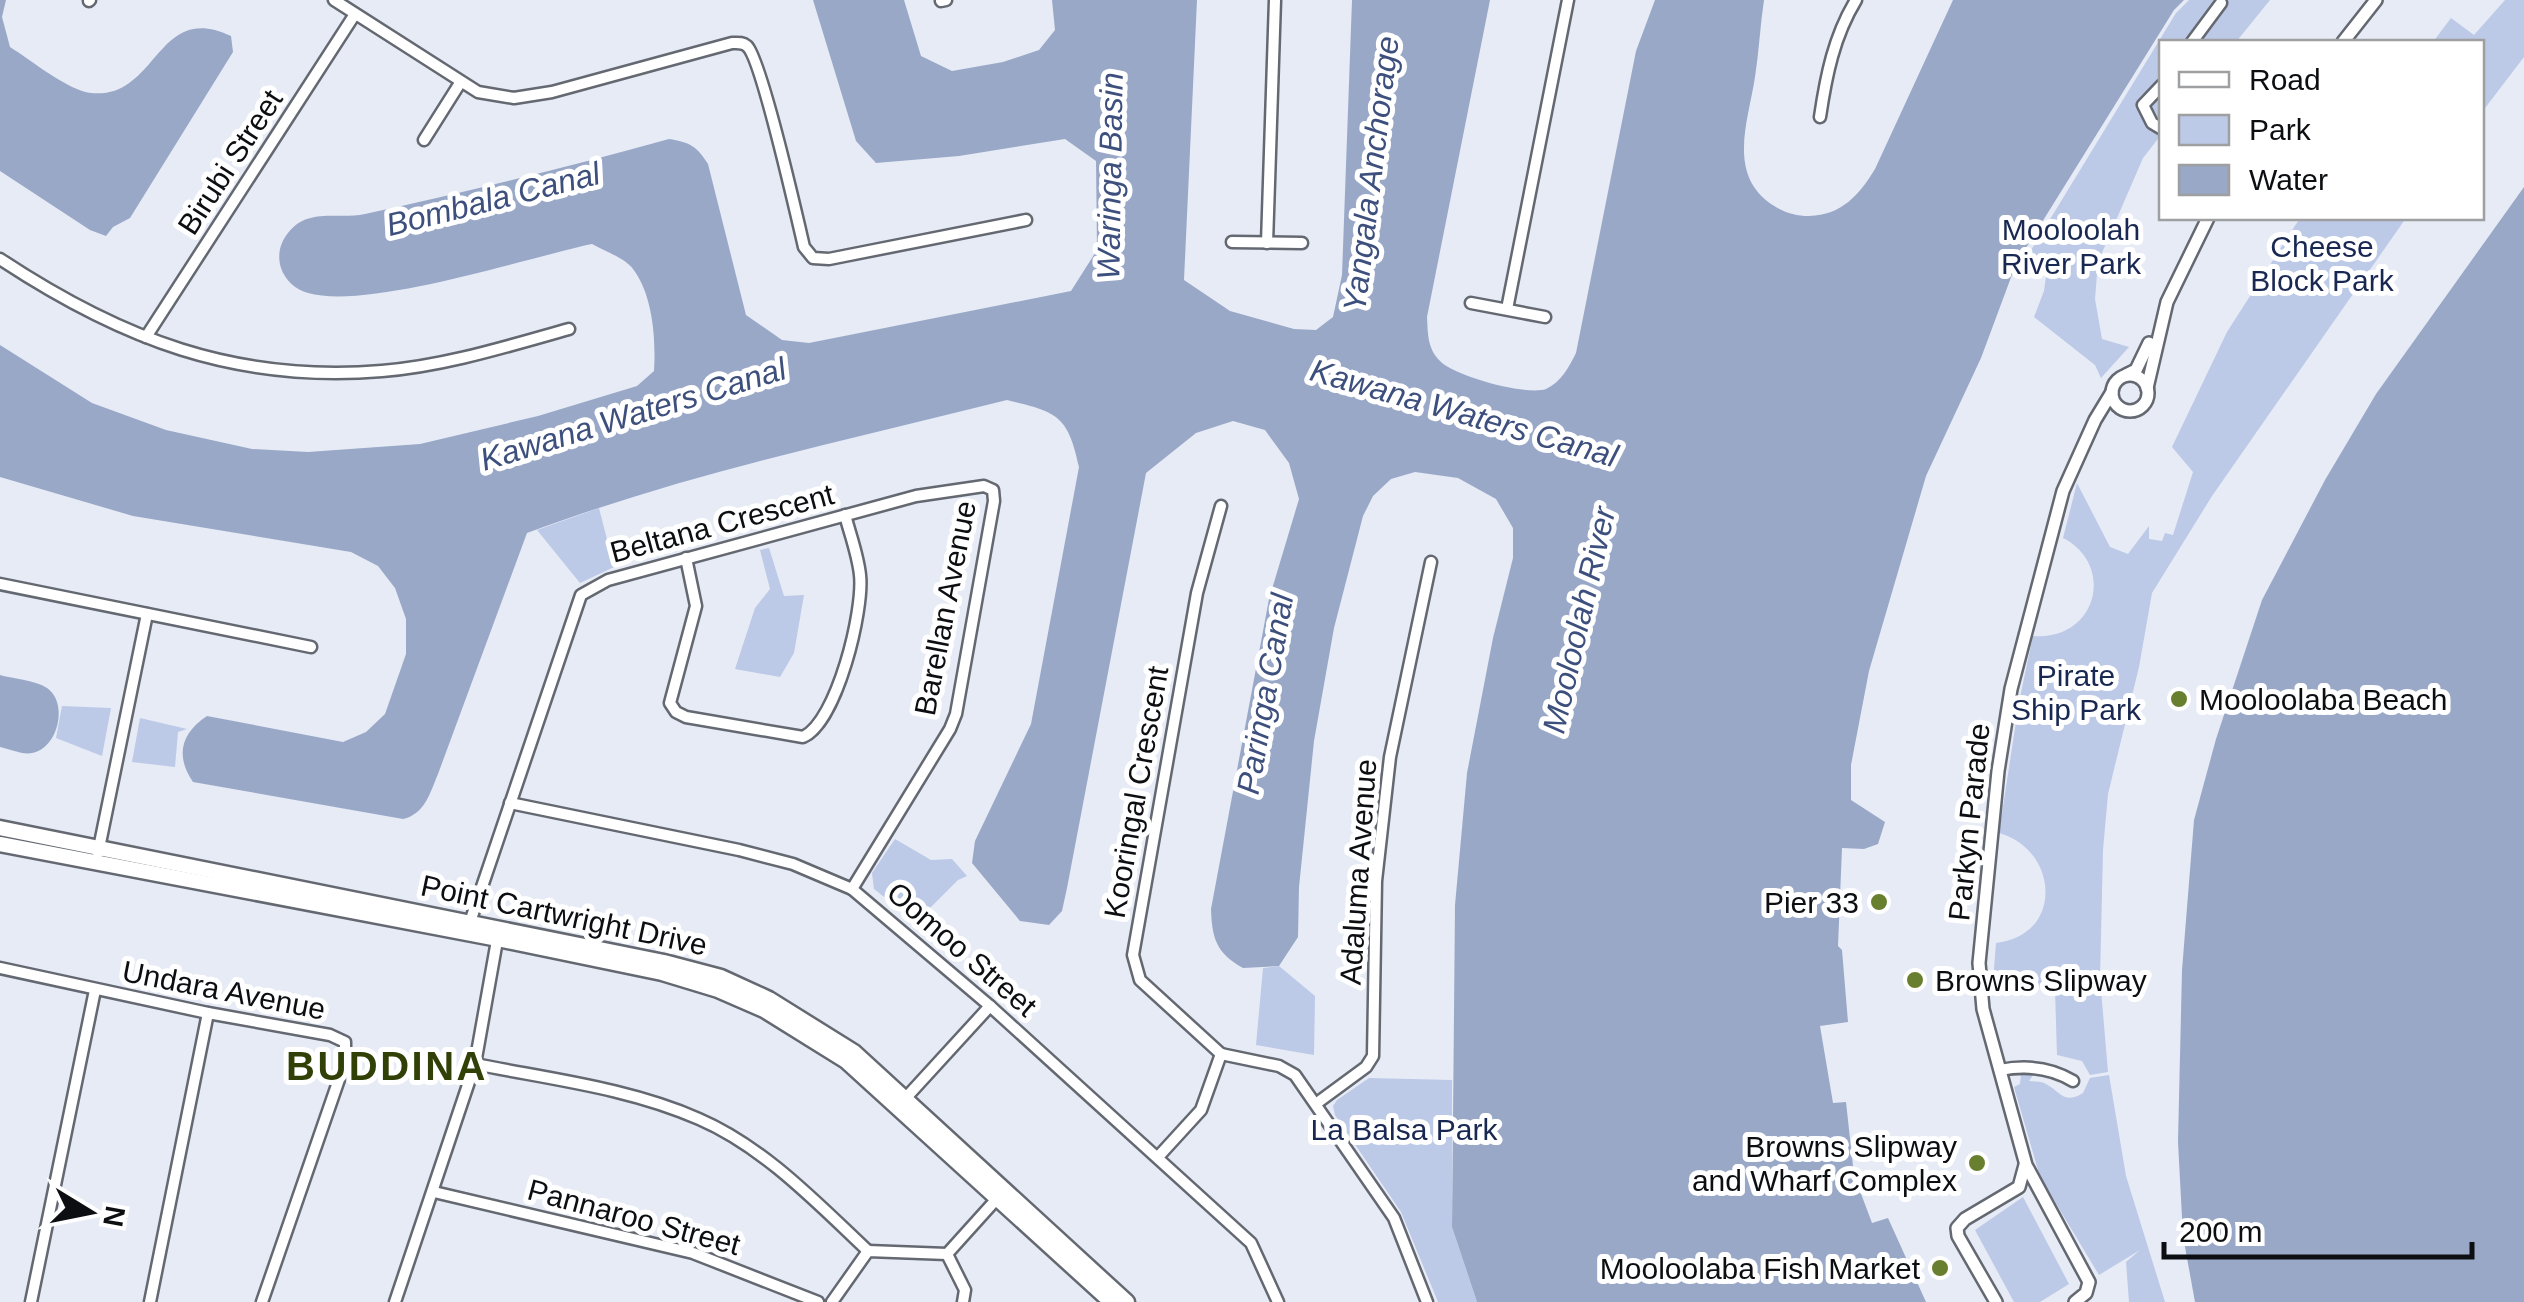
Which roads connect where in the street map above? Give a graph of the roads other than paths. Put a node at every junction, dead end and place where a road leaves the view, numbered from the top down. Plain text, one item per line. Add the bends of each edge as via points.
1 (334, 0) edge
2 (1275, 0) edge
3 (1568, 0) edge
4 (1856, 0) edge
5 (2376, 0) edge
6 (2221, 3) dead end
7 (356, 14) junction
8 (2193, 40) edge
9 (2345, 40) edge
10 (460, 82) junction
11 (2159, 87) edge
12 (1820, 117) dead end
13 (2159, 126) edge
14 (424, 140) dead end
15 (1026, 220) dead end
16 (2207, 220) edge
17 (1232, 242) dead end
18 (1267, 243) junction
19 (1302, 243) dead end
20 (0, 260) edge
21 (1471, 303) dead end
22 (1507, 308) junction
23 (1545, 316) dead end
24 (2162, 316) junction
25 (569, 329) dead end
26 (146, 337) junction
27 (2126, 376) junction
28 (2147, 388) junction
29 (2112, 392) junction
30 (2124, 410) junction
31 (2088, 436) junction
32 (993, 490) joint
33 (1221, 506) dead end
34 (845, 515) junction
35 (686, 558) junction
36 (1431, 562) dead end
37 (0, 584) edge
38 (147, 614) junction
39 (311, 647) dead end
40 (510, 803) junction
41 (0, 828) edge
42 (0, 844) edge
43 (97, 855) junction
44 (852, 889) junction
45 (468, 928) junction
46 (499, 934) junction
47 (0, 968) edge
48 (95, 990) junction
49 (990, 1006) junction
50 (208, 1013) junction
51 (1221, 1054) junction
52 (475, 1064) junction
53 (2000, 1070) junction
54 (2073, 1081) dead end
55 (902, 1102) junction
56 (1316, 1103) junction
57 (1158, 1157) junction
58 (2025, 1161) junction
59 (2019, 1186) junction
60 (434, 1192) junction
61 (2038, 1192) junction
62 (1002, 1194) junction
63 (868, 1251) junction
64 (947, 1254) junction
65 (398, 1301) edge
66 (31, 1302) edge
67 (150, 1302) edge
68 (262, 1302) edge
69 (818, 1302) edge
70 (832, 1302) edge
71 (963, 1302) edge
72 (1111, 1302) edge
73 (1127, 1302) edge
74 (1278, 1302) edge
75 (1428, 1302) edge
76 (1996, 1302) edge
77 (2075, 1302) edge

1 - 7 street
2 - 18 street
3 - 22 street
4 - 12 street via 1844,18
5 - 9 street
6 - 8 street
7 - 10 street
7 - 26 street, Birubi Street
10 - 14 street
10 - 15 street via 514,98 743,43 766,94 812,258
11 - 13 street via 2143,105
16 - 24 street
17 - 18 street
18 - 19 street
20 - 26 street
21 - 22 street
22 - 23 street
24 - 27 street
24 - 28 street
25 - 26 street via 425,365 308,374 243,367
27 - 28 street via 2138,377
27 - 29 street
28 - 30 street via 2142,406
29 - 30 street
29 - 31 street, Parkyn Parade
30 - 31 street via 2106,416
31 - 53 street, Parkyn Parade via 2063,492 2006,714 1979,963
32 - 34 street, Beltana Crescent via 973,486
32 - 44 street, Barellan Avenue via 956,714
33 - 51 street, Kooringal Crescent via 1197,594 1133,954 1140,980
34 - 35 street, Beltana Crescent
34 - 35 street via 861,582 844,676 814,730 803,737 686,717 670,703 696,606
35 - 40 street, Beltana Crescent via 608,580 581,595
36 - 56 street, Adaluma Avenue via 1390,757 1376,881 1373,1056
37 - 38 street
38 - 39 street
38 - 43 street
40 - 44 street, Oomoo Street via 739,850
40 - 45 street, Beltana Crescent
41 - 43 main road, Point Cartwright Drive
42 - 43 main road, Point Cartwright Drive
43 - 45 main road, Point Cartwright Drive
44 - 49 street, Oomoo Street
45 - 46 main road, Point Cartwright Drive
46 - 52 street
46 - 55 main road, Point Cartwright Drive via 722,978 821,1030
47 - 48 street, Undara Avenue
48 - 50 street, Undara Avenue
48 - 66 street
49 - 55 street
49 - 57 street, Oomoo Street
50 - 67 street
50 - 68 street, Undara Avenue via 345,1042 345,1062
51 - 56 street via 1289,1070
51 - 57 street via 1201,1110
52 - 60 street
52 - 63 street via 617,1093 700,1119 804,1190
53 - 54 street via 2050,1070
53 - 58 street, Parkyn Parade
55 - 62 main road, Point Cartwright Drive
56 - 75 street via 1394,1218
57 - 74 street, Oomoo Street via 1250,1243
58 - 59 street, Parkyn Parade
58 - 61 street, Parkyn Parade
59 - 61 street
59 - 76 street via 1957,1228
60 - 65 street
60 - 69 street, Pannaroo Street via 693,1252
61 - 77 street, Parkyn Parade via 2088,1279 2086,1293
62 - 64 street
62 - 72 main road, Point Cartwright Drive
62 - 73 main road, Point Cartwright Drive
63 - 64 street
63 - 70 street
64 - 71 street

